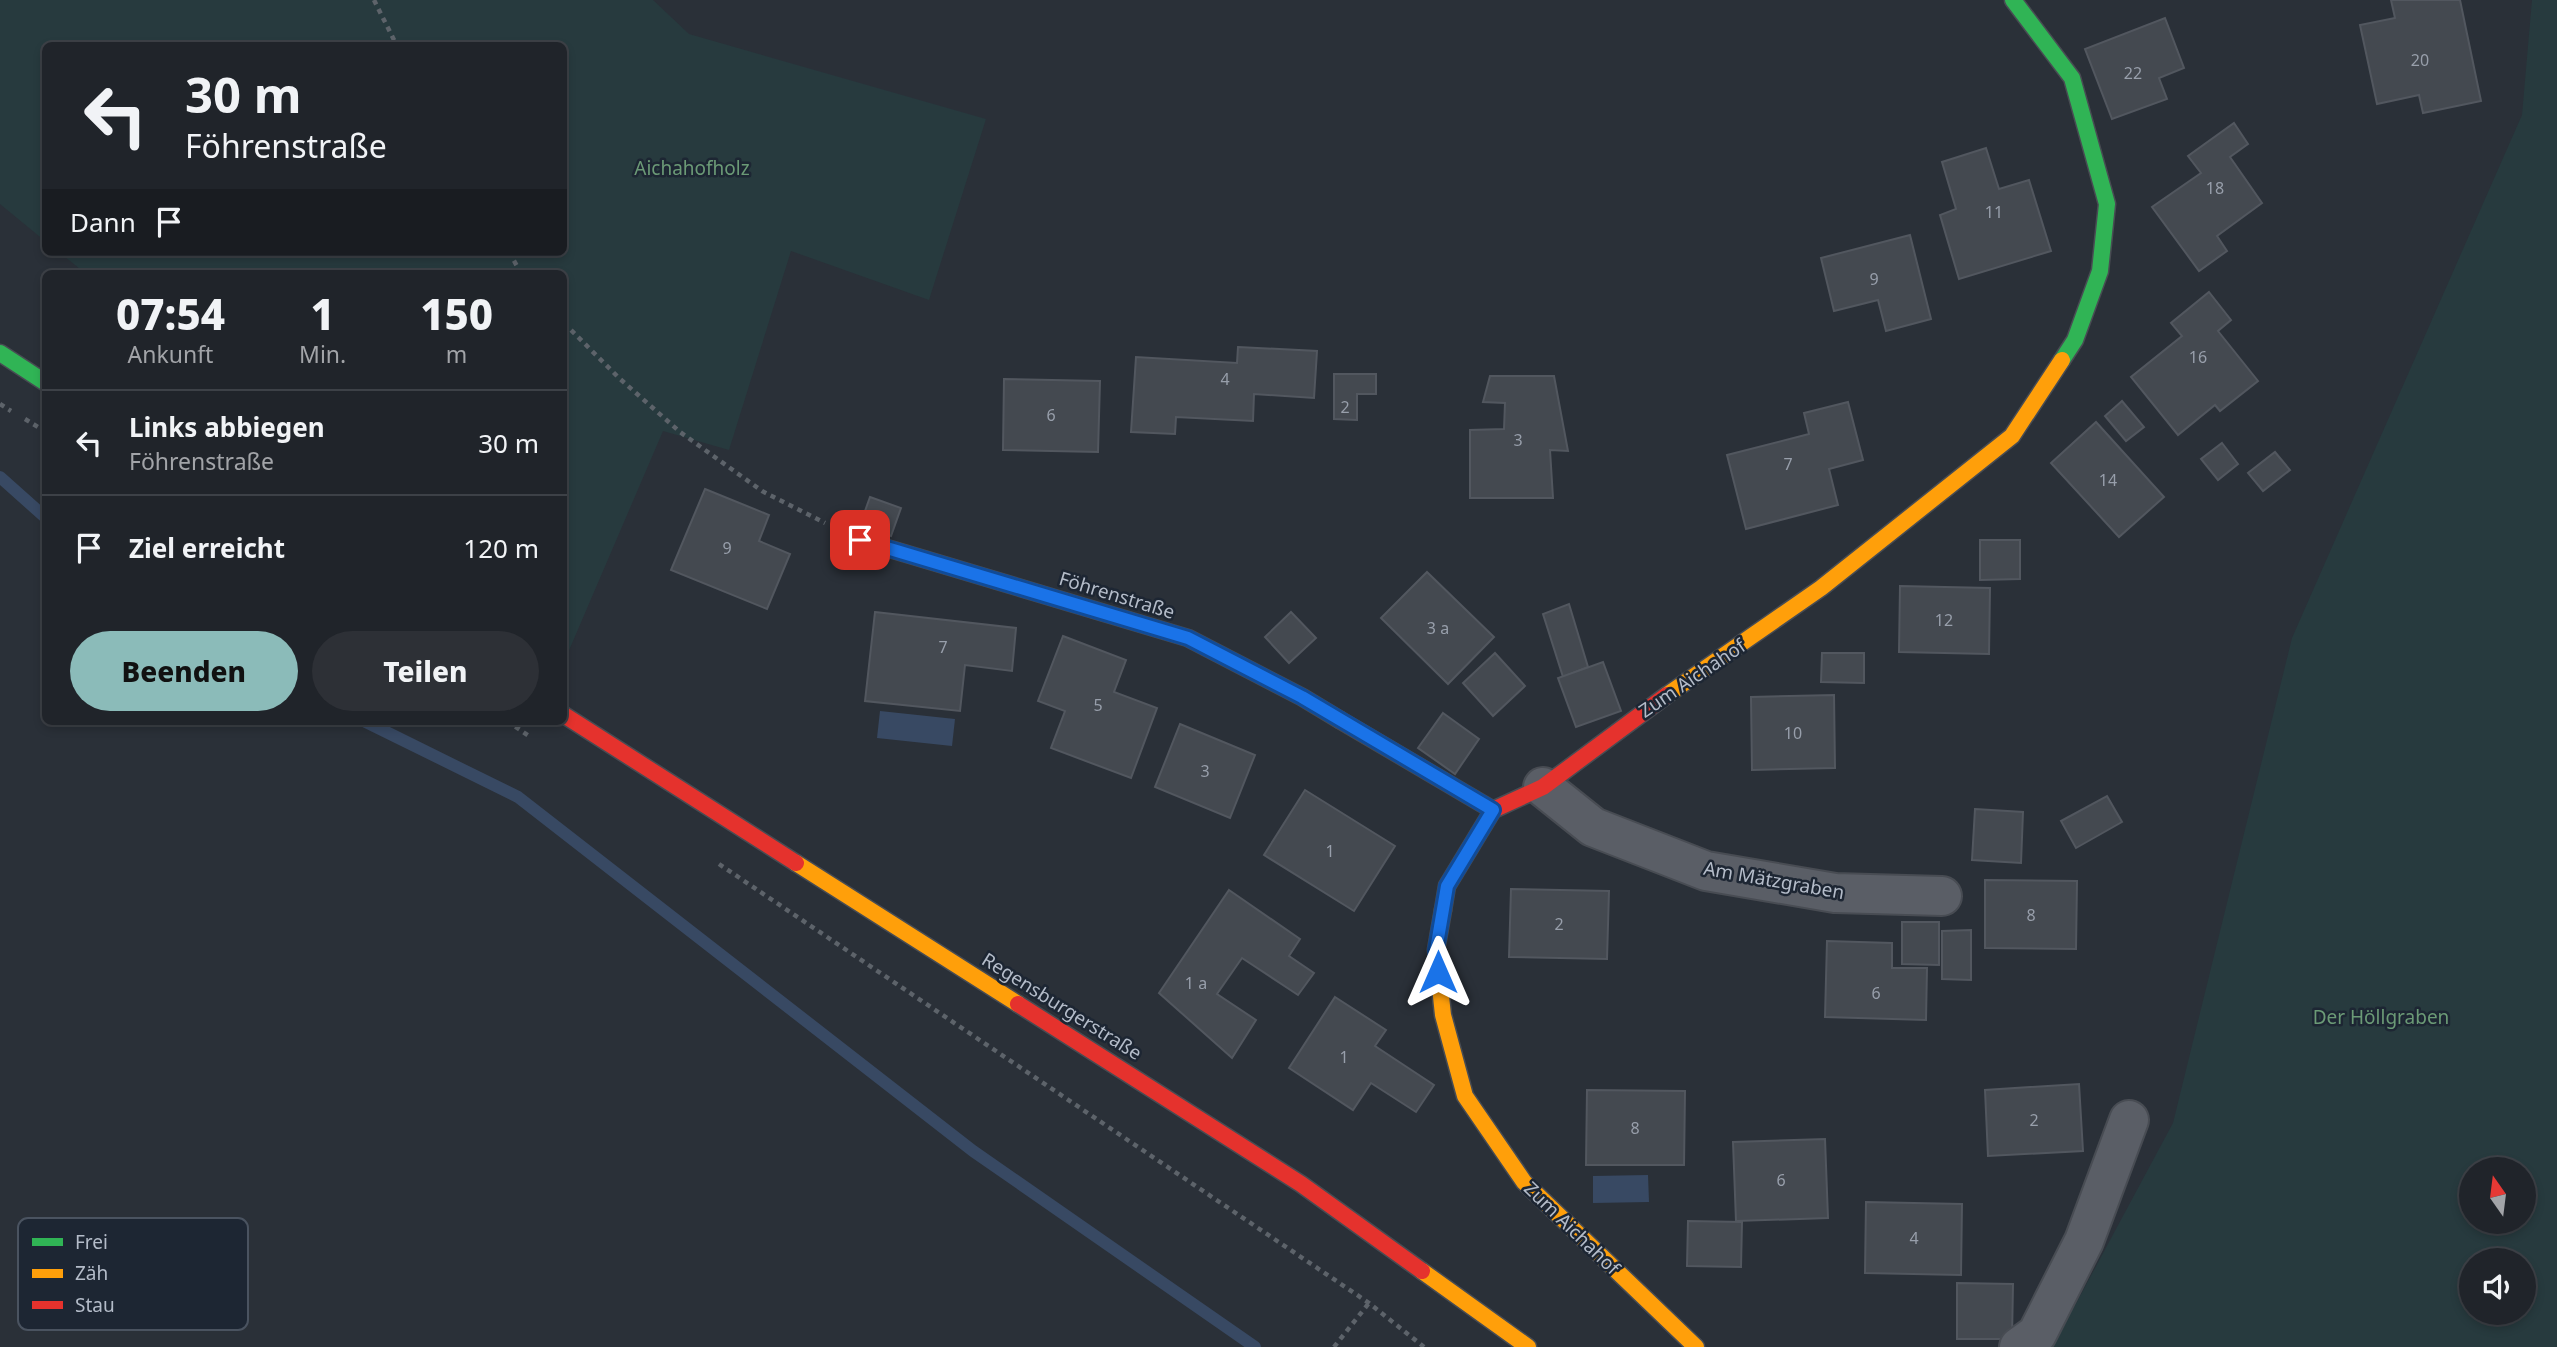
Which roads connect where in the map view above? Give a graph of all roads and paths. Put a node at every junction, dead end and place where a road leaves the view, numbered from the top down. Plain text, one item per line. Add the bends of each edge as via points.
1 (374, 0) edge
2 (2013, 0) edge
3 (395, 42) edge
4 (567, 326) edge
5 (0, 354) edge
6 (42, 380) edge
7 (860, 540) joint
8 (567, 717) edge
9 (513, 725) edge
10 (530, 737) dead end
11 (1543, 787) junction
12 (1493, 810) junction
13 (714, 861) dead end
14 (1942, 896) dead end
15 (2129, 1119) dead end
16 (1369, 1303) junction
17 (1335, 1347) edge
18 (1424, 1347) edge
19 (1528, 1347) edge
20 (1696, 1347) edge
21 (2019, 1347) edge

1 - 3 path
2 - 11 street, Zum Aichahof via 2072,78 2107,204 2100,271 2075,340 2011,436 1821,588 1640,713
4 - 7 path via 690,440 762,491
5 - 6 street
7 - 12 street, Föhrenstraße via 1188,638 1302,697
8 - 19 street, Regensburgerstraße via 1301,1184
9 - 10 path
11 - 12 street, Zum Aichahof
11 - 14 street, Am Mätzgraben via 1593,827 1706,871 1835,893
12 - 20 street, Zum Aichahof via 1447,886 1436,950 1443,1015 1465,1096 1524,1182
13 - 16 path
15 - 21 street via 2084,1241 2037,1334
16 - 17 path
16 - 18 path

